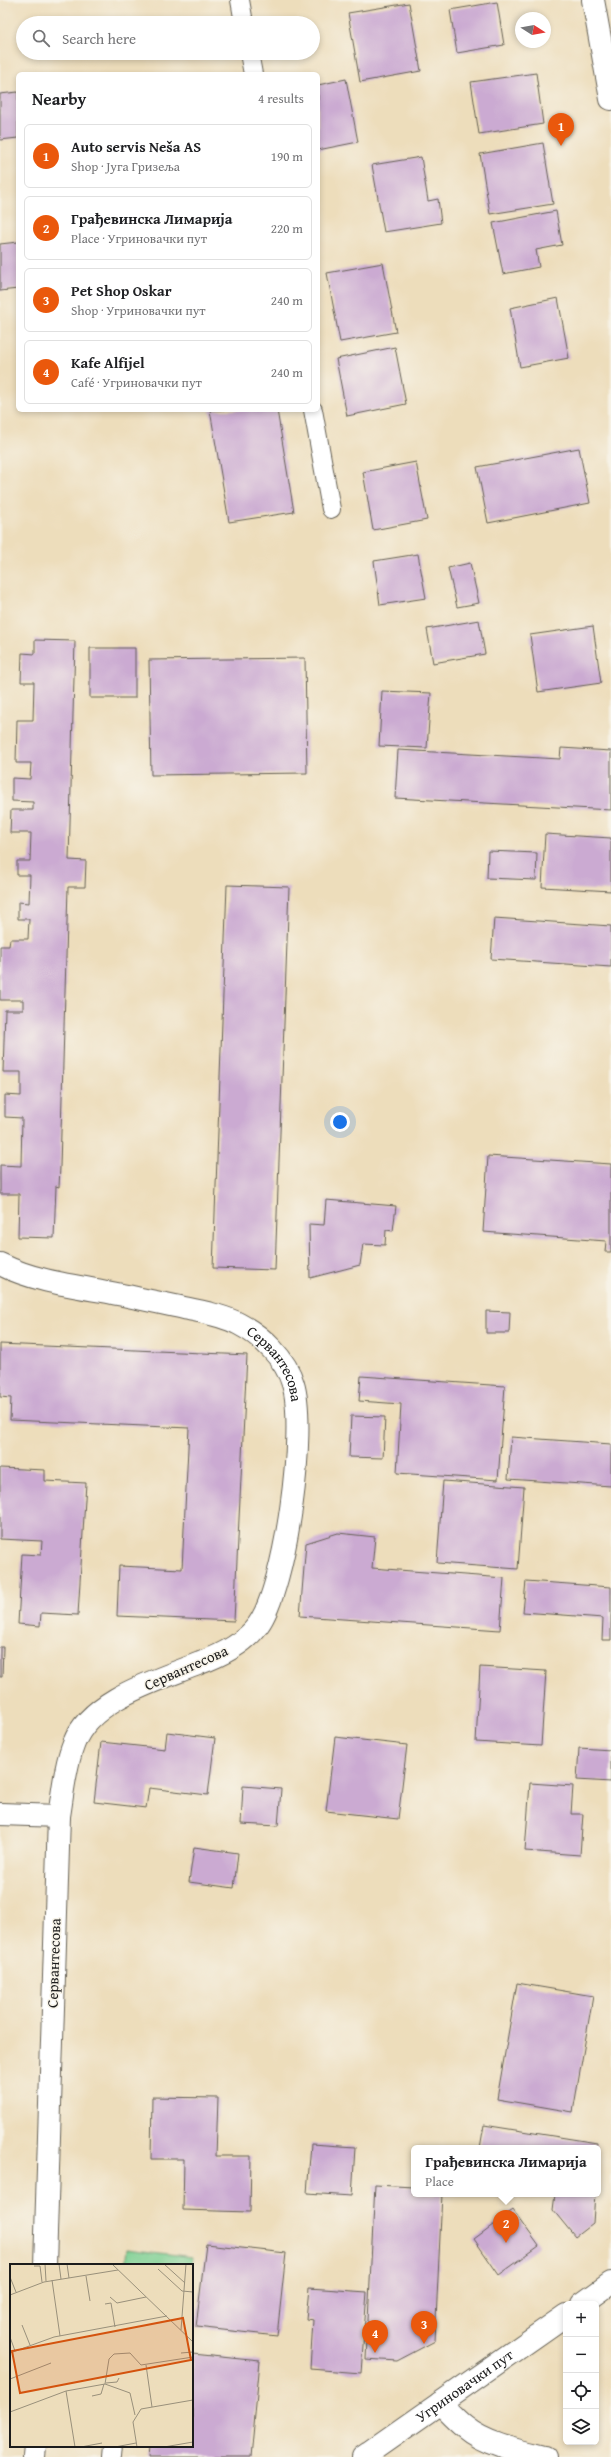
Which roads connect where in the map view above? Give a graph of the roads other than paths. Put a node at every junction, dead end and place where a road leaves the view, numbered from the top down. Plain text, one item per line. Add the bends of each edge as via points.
1 (240, 0) edge
2 (593, 0) edge
3 (243, 16) edge
4 (606, 39) edge
5 (250, 60) edge
6 (253, 72) edge
7 (611, 99) edge
8 (313, 412) edge
9 (331, 509) dead end
10 (0, 1264) edge
11 (0, 1814) edge
12 (59, 1816) junction
13 (45, 2264) edge
14 (611, 2283) edge
15 (586, 2301) edge
16 (563, 2317) edge
17 (440, 2403) junction
18 (35, 2447) edge
19 (112, 2447) edge
20 (34, 2457) edge
21 (111, 2457) edge
22 (363, 2457) edge
23 (545, 2457) edge

1 - 3 lane
2 - 4 street
4 - 7 street
5 - 6 lane
8 - 9 lane
10 - 12 street, Сервантесова via 36,1278 190,1310 238,1323 271,1348 282,1361 293,1384 297,1404 298,1427 291,1514 272,1595 258,1625 244,1640 221,1655 142,1688 94,1714 74,1741
11 - 12 street
12 - 13 street, Сервантесова
14 - 15 street
16 - 17 street, Угриновачки пут
17 - 22 street, Угриновачки пут
17 - 23 street via 476,2434 493,2442
18 - 20 street
19 - 21 lane

